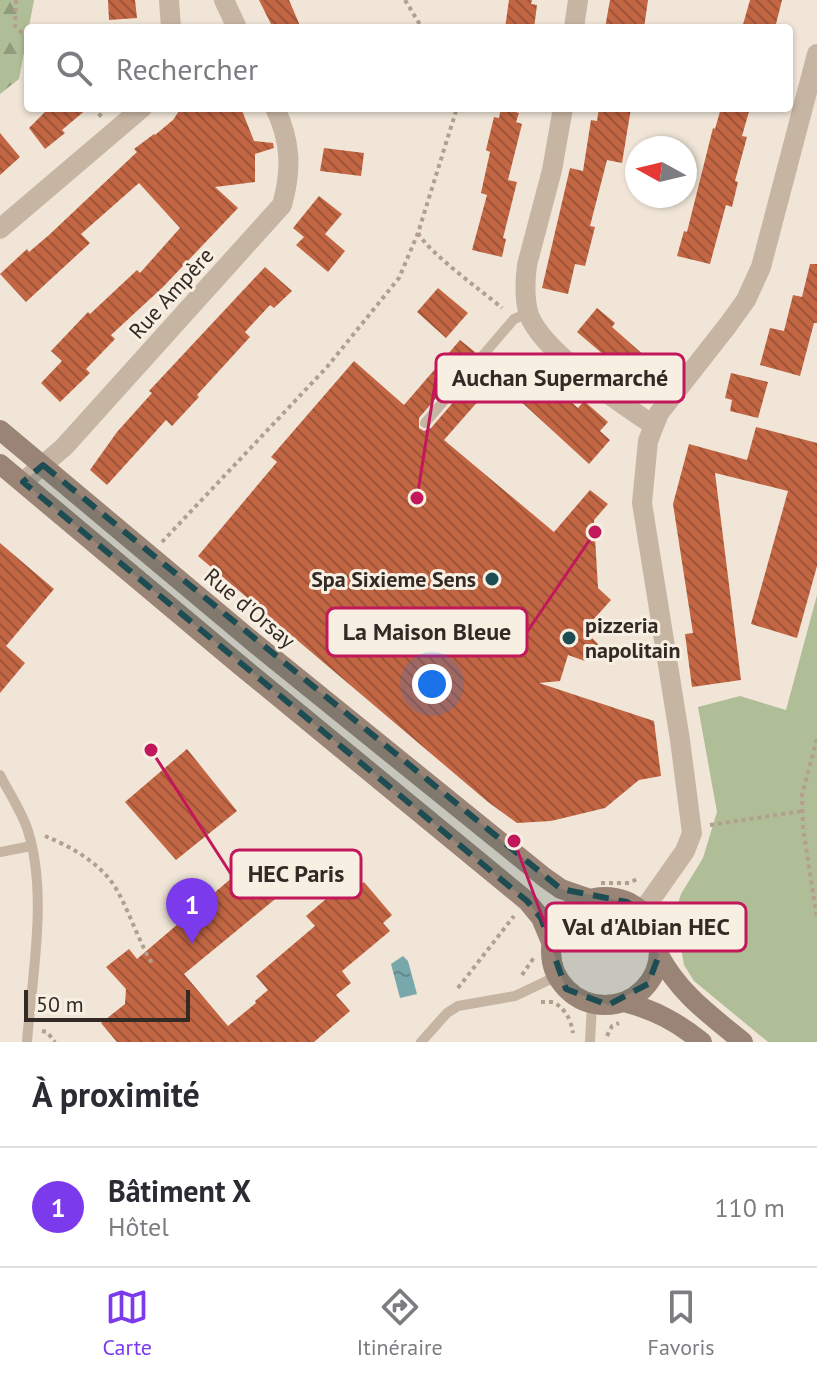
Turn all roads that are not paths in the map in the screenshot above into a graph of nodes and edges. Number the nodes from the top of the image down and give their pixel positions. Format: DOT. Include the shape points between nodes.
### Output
graph roads {
  1 [pos="169,0"];
  2 [pos="224,0"];
  3 [pos="578,0"];
  4 [pos="171,24"];
  5 [pos="235,24"];
  6 [pos="575,24"];
  7 [pos="817,54"];
  8 [pos="137,112"];
  9 [pos="277,112"];
  10 [pos="562,112"];
  11 [pos="0,229"];
  12 [pos="528,306"];
  13 [pos="425,423"];
  14 [pos="653,425"];
  15 [pos="0,430"];
  16 [pos="0,464"];
  17 [pos="43,465"];
  18 [pos="23,482"];
  19 [pos="0,775"];
  20 [pos="31,846"];
  21 [pos="0,852"];
  22 [pos="590,899"];
  23 [pos="642,912"];
  24 [pos="544,943"];
  25 [pos="659,955"];
  26 [pos="557,976"];
  27 [pos="592,1004"];
  28 [pos="624,1011"];
  29 [pos="590,1040"];
  30 [pos="27,1042"];
  31 [pos="421,1042"];
  32 [pos="702,1042"];
  33 [pos="743,1042"];
  1 -- 4 [label="street"];
  2 -- 5 [label="street"];
  3 -- 6 [label="street"];
  7 -- 14 [label="street" via="761,267 746,300"];
  8 -- 11 [label="street"];
  9 -- 17 [label="street, Rue Ampère" via="289,142 282,205"];
  10 -- 12 [label="street" via="527,265"];
  12 -- 13 [label="lane"];
  12 -- 14 [label="street" via="548,344"];
  14 -- 23 [label="street" via="642,503 691,841"];
  15 -- 17 [label="main road, Rue d'Orsay"];
  16 -- 18 [label="main road"];
  17 -- 18 [label="street, Rue Ampère"];
  17 -- 22 [label="main road, Rue d'Orsay" via="544,877"];
  18 -- 24 [label="main road" via="527,901 541,918"];
  19 -- 20 [label="lane"];
  20 -- 21 [label="lane"];
  20 -- 30 [label="lane" via="37,894"];
  22 -- 23 [label="main road" via="609,897"];
  22 -- 24 [label="main road" via="565,916"];
  23 -- 25 [label="main road" via="658,939"];
  24 -- 26 [label="main road"];
  25 -- 28 [label="main road" via="648,984"];
  25 -- 33 [label="main road" via="689,998"];
  26 -- 27 [label="main road" via="566,989"];
  26 -- 31 [label="lane" via="515,996 458,1006"];
  27 -- 28 [label="main road"];
  27 -- 29 [label="lane"];
  28 -- 32 [label="main road" via="653,1010"];
}
